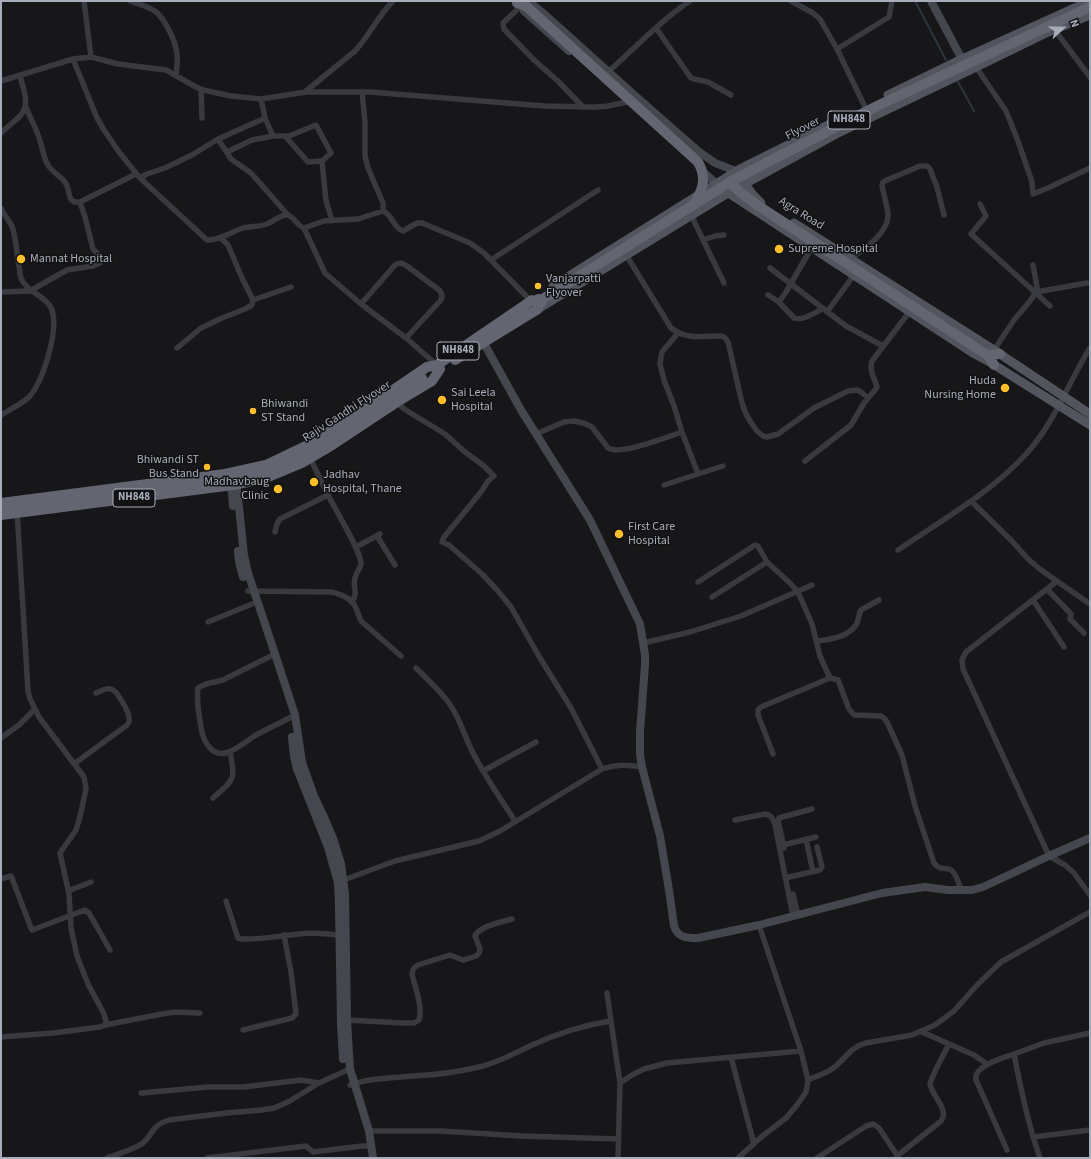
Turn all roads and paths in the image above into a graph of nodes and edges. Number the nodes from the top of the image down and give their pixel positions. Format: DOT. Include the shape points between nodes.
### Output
graph roads {
  1 [pos="84,1"];
  2 [pos="130,1"];
  3 [pos="393,1"];
  4 [pos="690,1"];
  5 [pos="791,1"];
  6 [pos="892,1"];
  7 [pos="931,1"];
  8 [pos="1090,1"];
  9 [pos="521,4"];
  10 [pos="1090,13"];
  11 [pos="656,28"];
  12 [pos="1054,29"];
  13 [pos="837,48"];
  14 [pos="91,57"];
  15 [pos="73,59"];
  16 [pos="962,59"];
  17 [pos="972,69"];
  18 [pos="608,72"];
  19 [pos="176,75"];
  20 [pos="20,76"];
  21 [pos="1090,77"];
  22 [pos="1,81"];
  23 [pos="201,89"];
  24 [pos="306,92"];
  25 [pos="362,92"];
  26 [pos="632,93"];
  27 [pos="731,95"];
  28 [pos="261,99"];
  29 [pos="626,102"];
  30 [pos="583,106"];
  31 [pos="26,107"];
  32 [pos="865,107"];
  33 [pos="202,118"];
  34 [pos="265,118"];
  35 [pos="1,133"];
  36 [pos="273,136"];
  37 [pos="285,136"];
  38 [pos="218,139"];
  39 [pos="227,152"];
  40 [pos="322,161"];
  41 [pos="1090,168"];
  42 [pos="736,171"];
  43 [pos="138,176"];
  44 [pos="730,182"];
  45 [pos="717,184"];
  46 [pos="744,184"];
  47 [pos="598,190"];
  48 [pos="728,193"];
  49 [pos="80,202"];
  50 [pos="980,204"];
  51 [pos="1,208"];
  52 [pos="692,210"];
  53 [pos="383,211"];
  54 [pos="288,215"];
  55 [pos="944,215"];
  56 [pos="332,220"];
  57 [pos="304,228"];
  58 [pos="724,235"];
  59 [pos="219,238"];
  60 [pos="703,240"];
  61 [pos="619,245"];
  62 [pos="812,248"];
  63 [pos="626,254"];
  64 [pos="850,259"];
  65 [pos="491,260"];
  66 [pos="1033,265"];
  67 [pos="770,268"];
  68 [pos="854,275"];
  69 [pos="724,283"];
  70 [pos="1087,283"];
  71 [pos="790,284"];
  72 [pos="291,287"];
  73 [pos="30,291"];
  74 [pos="1,292"];
  75 [pos="1036,292"];
  76 [pos="768,295"];
  77 [pos="253,300"];
  78 [pos="537,302"];
  79 [pos="779,302"];
  80 [pos="361,304"];
  81 [pos="1050,306"];
  82 [pos="825,311"];
  83 [pos="910,311"];
  84 [pos="678,333"];
  85 [pos="406,338"];
  86 [pos="481,340"];
  87 [pos="883,346"];
  88 [pos="177,348"];
  89 [pos="1090,348"];
  90 [pos="991,353"];
  91 [pos="994,365"];
  92 [pos="435,369"];
  93 [pos="1064,397"];
  94 [pos="868,398"];
  95 [pos="397,402"];
  96 [pos="1059,406"];
  97 [pos="1090,414"];
  98 [pos="1,415"];
  99 [pos="352,417"];
  100 [pos="1090,425"];
  101 [pos="359,428"];
  102 [pos="682,432"];
  103 [pos="536,434"];
  104 [pos="310,458"];
  105 [pos="805,461"];
  106 [pos="723,466"];
  107 [pos="230,473"];
  108 [pos="698,474"];
  109 [pos="232,485"];
  110 [pos="664,486"];
  111 [pos="328,496"];
  112 [pos="16,501"];
  113 [pos="971,501"];
  114 [pos="1,503"];
  115 [pos="1,510"];
  116 [pos="17,513"];
  117 [pos="1,515"];
  118 [pos="275,532"];
  119 [pos="356,547"];
  120 [pos="898,550"];
  121 [pos="767,562"];
  122 [pos="395,565"];
  123 [pos="1057,581"];
  124 [pos="698,582"];
  125 [pos="812,585"];
  126 [pos="1046,589"];
  127 [pos="250,591"];
  128 [pos="798,592"];
  129 [pos="712,597"];
  130 [pos="879,600"];
  131 [pos="1033,600"];
  132 [pos="352,602"];
  133 [pos="252,604"];
  134 [pos="1090,604"];
  135 [pos="208,622"];
  136 [pos="1084,633"];
  137 [pos="817,641"];
  138 [pos="643,643"];
  139 [pos="1064,647"];
  140 [pos="273,655"];
  141 [pos="401,656"];
  142 [pos="416,668"];
  143 [pos="830,678"];
  144 [pos="96,694"];
  145 [pos="35,709"];
  146 [pos="292,716"];
  147 [pos="1,738"];
  148 [pos="536,742"];
  149 [pos="230,752"];
  150 [pos="773,754"];
  151 [pos="74,764"];
  152 [pos="642,767"];
  153 [pos="602,769"];
  154 [pos="483,771"];
  155 [pos="213,798"];
  156 [pos="812,809"];
  157 [pos="736,820"];
  158 [pos="515,821"];
  159 [pos="816,837"];
  160 [pos="1090,838"];
  161 [pos="806,839"];
  162 [pos="783,845"];
  163 [pos="817,847"];
  164 [pos="1049,856"];
  165 [pos="813,872"];
  166 [pos="789,878"];
  167 [pos="1,879"];
  168 [pos="341,881"];
  169 [pos="91,882"];
  170 [pos="961,890"];
  171 [pos="68,891"];
  172 [pos="1090,895"];
  173 [pos="226,901"];
  174 [pos="1090,912"];
  175 [pos="70,916"];
  176 [pos="796,916"];
  177 [pos="512,919"];
  178 [pos="759,925"];
  179 [pos="284,935"];
  180 [pos="342,936"];
  181 [pos="110,950"];
  182 [pos="607,993"];
  183 [pos="200,1013"];
  184 [pos="347,1020"];
  185 [pos="611,1021"];
  186 [pos="105,1024"];
  187 [pos="243,1030"];
  188 [pos="922,1032"];
  189 [pos="1090,1033"];
  190 [pos="1,1037"];
  191 [pos="949,1044"];
  192 [pos="800,1051"];
  193 [pos="1014,1054"];
  194 [pos="731,1057"];
  195 [pos="987,1064"];
  196 [pos="347,1070"];
  197 [pos="808,1080"];
  198 [pos="319,1083"];
  199 [pos="620,1083"];
  200 [pos="352,1085"];
  201 [pos="141,1093"];
  202 [pos="1090,1130"];
  203 [pos="369,1131"];
  204 [pos="1032,1137"];
  205 [pos="619,1139"];
  206 [pos="754,1144"];
  207 [pos="369,1146"];
  208 [pos="1007,1150"];
  209 [pos="898,1157"];
  210 [pos="107,1158"];
  211 [pos="207,1158"];
  212 [pos="369,1158"];
  213 [pos="373,1158"];
  214 [pos="618,1158"];
  215 [pos="738,1158"];
  216 [pos="817,1158"];
  217 [pos="1040,1158"];
  1 -- 14 [label="street"];
  2 -- 19 [label="street" via="155,11 164,21 177,53"];
  3 -- 24 [label="street" via="355,51"];
  4 -- 11 [label="street"];
  5 -- 13 [label="street" via="820,19"];
  6 -- 13 [label="street" via="889,17"];
  7 -- 16 [label="street"];
  8 -- 16 [label="main road"];
  9 -- 18 [label="street" via="543,14"];
  9 -- 29 [label="street, Agra Road" via="542,28"];
  9 -- 30 [label="street" via="502,23 504,29"];
  9 -- 52 [label="highway, bridge" via="698,162 703,182"];
  10 -- 12 [label="main road"];
  10 -- 44 [label="highway, Flyover / NH848, bridge" via="879,105"];
  11 -- 18 [label="street"];
  11 -- 27 [label="street" via="691,78 708,82"];
  12 -- 17 [label="main road"];
  12 -- 21 [label="street"];
  13 -- 32 [label="street"];
  14 -- 15 [label="street"];
  14 -- 19 [label="street" via="118,64 166,70"];
  15 -- 20 [label="street"];
  15 -- 43 [label="street" via="97,118"];
  16 -- 17 [label="street"];
  16 -- 32 [label="main road"];
  17 -- 41 [label="street" via="1006,112 1032,182 1033,194"];
  17 -- 46 [label="main road" via="836,134"];
  18 -- 26 [label="street"];
  19 -- 23 [label="street"];
  20 -- 22 [label="street"];
  20 -- 31 [label="street"];
  23 -- 28 [label="street"];
  23 -- 33 [label="street"];
  24 -- 25 [label="street"];
  24 -- 28 [label="street"];
  25 -- 30 [label="street" via="528,106"];
  25 -- 53 [label="street" via="365,156 383,203"];
  26 -- 29 [label="street"];
  26 -- 42 [label="street" via="698,151 715,163"];
  28 -- 34 [label="street"];
  29 -- 30 [label="street" via="608,106"];
  29 -- 45 [label="street, Agra Road"];
  31 -- 35 [label="street" via="21,116"];
  31 -- 49 [label="street" via="48,165 65,182 71,200 75,203"];
  32 -- 42 [label="main road"];
  34 -- 36 [label="street"];
  34 -- 38 [label="street"];
  36 -- 37 [label="street"];
  36 -- 39 [label="street" via="252,140"];
  37 -- 40 [label="street" via="308,162"];
  37 -- 40 [label="street" via="316,126 331,153"];
  38 -- 39 [label="street"];
  38 -- 43 [label="street" via="165,168"];
  39 -- 54 [label="street" via="230,159 251,173"];
  40 -- 56 [label="street" via="326,201"];
  42 -- 45 [label="main road"];
  42 -- 46 [label="main road, Agra Road"];
  43 -- 49 [label="street"];
  43 -- 59 [label="street" via="207,240"];
  44 -- 52 [label="highway, Flyover / NH848, bridge"];
  44 -- 90 [label="highway, bridge" via="757,205"];
  45 -- 48 [label="main road, Agra Road"];
  45 -- 61 [label="main road"];
  46 -- 48 [label="main road"];
  46 -- 64 [label="main road, Agra Road" via="758,201"];
  47 -- 65 [label="street"];
  48 -- 52 [label="main road"];
  48 -- 62 [label="main road, Agra Road"];
  49 -- 73 [label="street" via="93,249 100,256 100,264 67,270"];
  50 -- 75 [label="street" via="986,216 971,234"];
  51 -- 73 [label="street" via="13,230 21,278"];
  52 -- 60 [label="street"];
  52 -- 63 [label="main road"];
  52 -- 78 [label="highway, Flyover / NH848, bridge"];
  53 -- 56 [label="street" via="358,219"];
  53 -- 65 [label="street" via="400,230 404,231 417,223 422,223 470,243"];
  54 -- 57 [label="street"];
  54 -- 59 [label="street" via="268,224 242,228"];
  55 -- 64 [label="street" via="937,187 927,166 920,166 887,180 882,186 888,215 887,223 875,240"];
  56 -- 57 [label="street"];
  57 -- 80 [label="street" via="325,273"];
  58 -- 60 [label="street"];
  59 -- 77 [label="street" via="228,245"];
  60 -- 69 [label="street"];
  61 -- 63 [label="street"];
  61 -- 78 [label="main road"];
  62 -- 68 [label="main road, Agra Road"];
  62 -- 71 [label="street"];
  63 -- 78 [label="main road"];
  63 -- 84 [label="street" via="667,322"];
  64 -- 90 [label="main road, Agra Road"];
  65 -- 78 [label="street"];
  66 -- 75 [label="street"];
  67 -- 71 [label="street"];
  68 -- 82 [label="street"];
  68 -- 83 [label="main road, Agra Road"];
  70 -- 75 [label="street"];
  71 -- 79 [label="street"];
  71 -- 82 [label="street"];
  72 -- 77 [label="street"];
  73 -- 74 [label="street"];
  73 -- 98 [label="street" via="46,301 52,310 53,335 48,358 39,382 29,397"];
  75 -- 81 [label="street"];
  75 -- 90 [label="street"];
  76 -- 79 [label="street"];
  77 -- 88 [label="street" via="249,307 202,328"];
  78 -- 86 [label="highway, NH848"];
  79 -- 82 [label="street" via="797,319"];
  80 -- 85 [label="street"];
  80 -- 85 [label="street" via="394,264 398,263 407,266 439,290 442,300"];
  82 -- 87 [label="street" via="854,332"];
  83 -- 87 [label="street"];
  83 -- 91 [label="main road, Agra Road"];
  84 -- 94 [label="street" via="726,338 746,414 757,432 763,436 778,434 814,408 848,391 857,390"];
  84 -- 102 [label="street" via="662,352 660,364"];
  85 -- 92 [label="street"];
  86 -- 92 [label="highway, NH848"];
  86 -- 103 [label="street"];
  87 -- 94 [label="street" via="872,361 871,372 876,387"];
  89 -- 93 [label="street" via="1078,366"];
  90 -- 91 [label="highway"];
  90 -- 93 [label="main road, Agra Road"];
  91 -- 96 [label="main road, Agra Road"];
  92 -- 95 [label="highway, NH848" via="432,381"];
  92 -- 99 [label="highway, NH848" via="427,367"];
  92 -- 115 [label="highway, Rajiv Gandhi Flyover, bridge" via="429,376 422,378 324,444 265,472 213,482"];
  93 -- 96 [label="street"];
  93 -- 97 [label="main road, Agra Road"];
  94 -- 105 [label="street" via="851,425"];
  95 -- 101 [label="highway, NH848"];
  95 -- 153 [label="street" via="445,434 494,476 488,480 482,492 442,542 449,545 482,574 511,607 571,708"];
  96 -- 100 [label="main road, Agra Road"];
  96 -- 113 [label="street" via="1028,452 1001,479"];
  99 -- 101 [label="street"];
  99 -- 107 [label="highway, NH848" via="312,443 266,464"];
  101 -- 104 [label="highway, NH848"];
  102 -- 103 [label="street" via="642,445 616,450 608,448 592,428 575,421 564,422"];
  102 -- 108 [label="street"];
  103 -- 138 [label="street" via="590,520 633,607 640,624"];
  104 -- 109 [label="highway, NH848" via="266,478"];
  104 -- 111 [label="street"];
  106 -- 108 [label="street"];
  107 -- 109 [label="street"];
  107 -- 112 [label="highway, NH848"];
  108 -- 110 [label="street"];
  109 -- 116 [label="highway, NH848"];
  109 -- 127 [label="street"];
  111 -- 118 [label="street" via="280,519"];
  111 -- 119 [label="street"];
  112 -- 114 [label="highway, NH848"];
  112 -- 116 [label="street"];
  113 -- 120 [label="street"];
  113 -- 123 [label="street" via="1028,559"];
  116 -- 117 [label="highway, NH848"];
  116 -- 145 [label="street" via="28,690"];
  119 -- 122 [label="street" via="378,535"];
  119 -- 132 [label="street" via="361,564 355,576 356,594"];
  121 -- 124 [label="street" via="755,545"];
  121 -- 128 [label="street"];
  121 -- 129 [label="street"];
  123 -- 126 [label="street"];
  123 -- 134 [label="street"];
  125 -- 128 [label="street"];
  126 -- 131 [label="street"];
  126 -- 136 [label="street" via="1071,614 1070,619"];
  127 -- 132 [label="street" via="331,592 338,593"];
  127 -- 133 [label="street"];
  127 -- 140 [label="street"];
  128 -- 137 [label="street"];
  128 -- 138 [label="street" via="729,620"];
  130 -- 137 [label="street" via="861,610 856,623 843,636"];
  131 -- 139 [label="street"];
  131 -- 164 [label="street" via="966,652 962,660 966,678"];
  132 -- 141 [label="street" via="361,621"];
  133 -- 135 [label="street"];
  133 -- 140 [label="street"];
  137 -- 143 [label="street" via="820,656"];
  138 -- 152 [label="street" via="645,665 640,732"];
  140 -- 146 [label="street"];
  140 -- 149 [label="street" via="222,680 198,688 199,715 204,741 213,751 220,754"];
  142 -- 154 [label="street" via="452,707 470,749"];
  143 -- 150 [label="street" via="758,710"];
  143 -- 170 [label="street" via="838,680 854,715 880,716 887,722 902,755 915,806 934,863 940,868 952,870"];
  144 -- 151 [label="street" via="110,688 114,690 128,714 129,721 124,728"];
  145 -- 147 [label="street"];
  145 -- 151 [label="street"];
  146 -- 149 [label="street"];
  146 -- 168 [label="street" via="302,762"];
  148 -- 154 [label="street"];
  149 -- 155 [label="street" via="233,776"];
  151 -- 171 [label="street" via="84,777 86,789 76,830 60,854"];
  152 -- 153 [label="street" via="627,764"];
  152 -- 178 [label="street" via="660,836 675,932 680,936 698,938"];
  153 -- 158 [label="street"];
  154 -- 158 [label="street"];
  156 -- 162 [label="street" via="779,818"];
  157 -- 176 [label="street" via="764,814 773,818"];
  158 -- 168 [label="street" via="478,841 395,861"];
  159 -- 161 [label="street"];
  160 -- 164 [label="street"];
  161 -- 162 [label="street"];
  161 -- 165 [label="street"];
  162 -- 166 [label="street"];
  163 -- 165 [label="street" via="821,868"];
  164 -- 170 [label="street" via="983,887"];
  164 -- 172 [label="street" via="1074,873"];
  165 -- 166 [label="street"];
  166 -- 176 [label="street"];
  167 -- 175 [label="street" via="11,876 32,930"];
  168 -- 180 [label="street"];
  169 -- 171 [label="street"];
  170 -- 176 [label="street" via="925,887 896,891"];
  171 -- 175 [label="street"];
  173 -- 179 [label="street" via="238,938"];
  174 -- 188 [label="street" via="1001,962 954,1011 935,1026"];
  175 -- 181 [label="street" via="87,911"];
  175 -- 186 [label="street" via="77,956 104,1014"];
  176 -- 178 [label="street"];
  177 -- 184 [label="street" via="476,933 480,949 473,958 462,960 445,956 414,967 412,974 420,1008 419,1020 408,1023"];
  178 -- 192 [label="street"];
  179 -- 180 [label="street" via="317,932"];
  179 -- 187 [label="street" via="296,1014 292,1018"];
  180 -- 184 [label="street"];
  180 -- 196 [label="street" via="340,1023"];
  182 -- 185 [label="street"];
  183 -- 186 [label="street" via="175,1012"];
  184 -- 196 [label="street"];
  185 -- 199 [label="street"];
  185 -- 200 [label="street" via="581,1027 484,1066 432,1075 376,1079"];
  186 -- 190 [label="street" via="100,1027 53,1033"];
  188 -- 191 [label="street"];
  188 -- 197 [label="street" via="858,1046 829,1071"];
  189 -- 193 [label="street" via="1044,1043"];
  191 -- 195 [label="street" via="980,1058"];
  191 -- 209 [label="street" via="930,1083 944,1117"];
  192 -- 194 [label="street"];
  192 -- 197 [label="street"];
  193 -- 195 [label="street"];
  193 -- 204 [label="street"];
  194 -- 199 [label="street" via="667,1063 644,1069"];
  194 -- 206 [label="street"];
  195 -- 208 [label="street" via="977,1072 975,1078"];
  196 -- 198 [label="street"];
  196 -- 200 [label="street"];
  197 -- 206 [label="street" via="806,1092 797,1105 786,1118"];
  198 -- 201 [label="street" via="301,1080 244,1087 208,1087"];
  198 -- 210 [label="street" via="274,1108 169,1120 155,1127 142,1143"];
  199 -- 205 [label="street"];
  200 -- 203 [label="street"];
  200 -- 207 [label="street"];
  202 -- 204 [label="street"];
  203 -- 205 [label="street" via="441,1131"];
  203 -- 207 [label="street"];
  204 -- 217 [label="street"];
  205 -- 214 [label="street"];
  206 -- 215 [label="street"];
  207 -- 211 [label="street" via="313,1152 306,1146"];
  207 -- 212 [label="street"];
  207 -- 213 [label="street"];
  209 -- 216 [label="street" via="879,1128 873,1124"];
}
